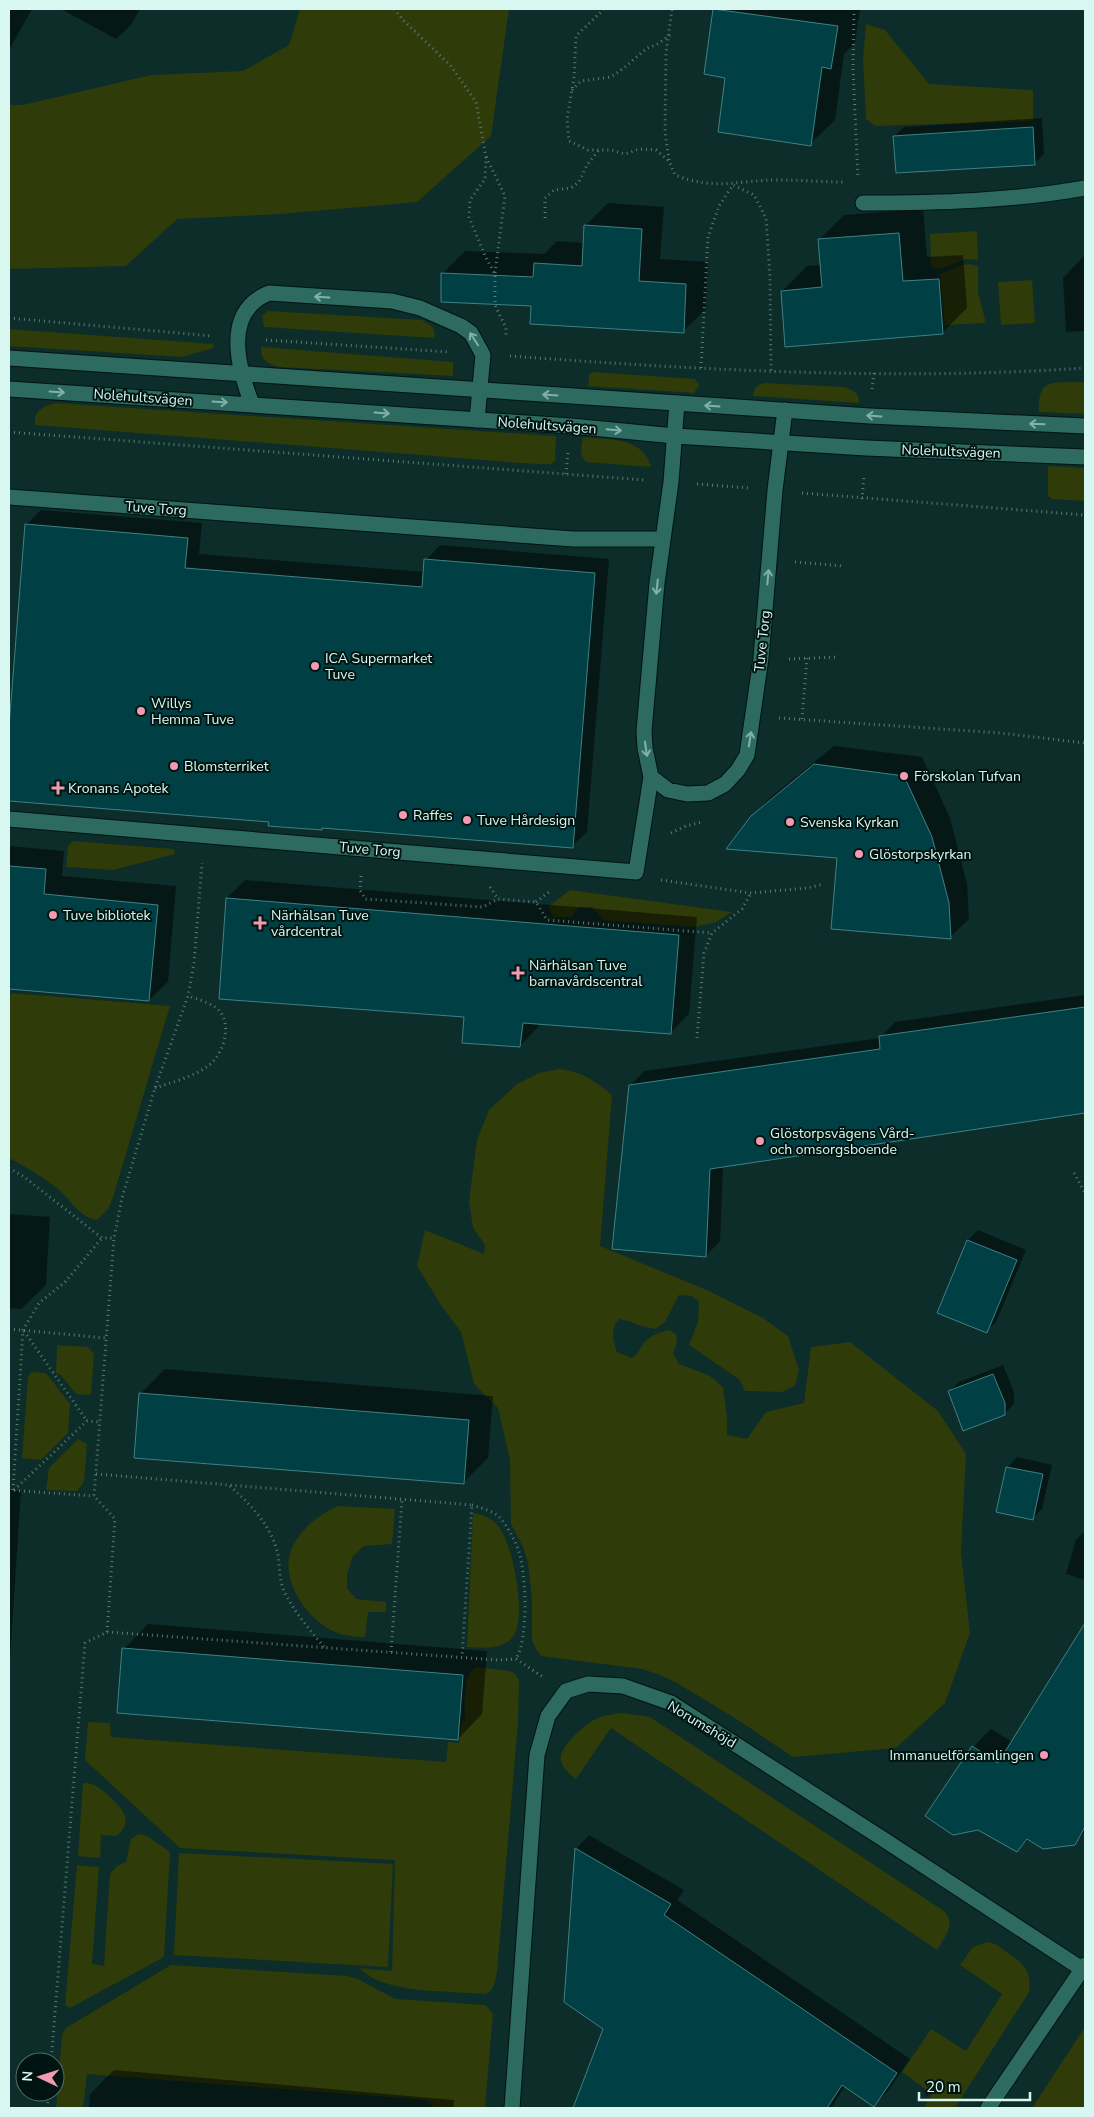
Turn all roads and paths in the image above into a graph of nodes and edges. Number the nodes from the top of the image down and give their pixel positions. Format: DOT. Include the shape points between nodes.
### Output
graph roads {
  1 [pos="394,9"];
  2 [pos="604,9"];
  3 [pos="672,9"];
  4 [pos="854,9"];
  5 [pos="670,35"];
  6 [pos="572,91"];
  7 [pos="599,150"];
  8 [pos="486,157"];
  9 [pos="669,161"];
  10 [pos="858,182"];
  11 [pos="733,185"];
  12 [pos="1085,188"];
  13 [pos="863,203"];
  14 [pos="545,218"];
  15 [pos="495,274"];
  16 [pos="9,318"];
  17 [pos="237,338"];
  18 [pos="483,354"];
  19 [pos="506,356"];
  20 [pos="9,358"];
  21 [pos="701,368"];
  22 [pos="1085,368"];
  23 [pos="771,371"];
  24 [pos="240,374"];
  25 [pos="9,388"];
  26 [pos="480,390"];
  27 [pos="678,403"];
  28 [pos="252,404"];
  29 [pos="785,410"];
  30 [pos="477,420"];
  31 [pos="1085,426"];
  32 [pos="9,432"];
  33 [pos="675,436"];
  34 [pos="782,442"];
  35 [pos="1085,457"];
  36 [pos="671,482"];
  37 [pos="775,490"];
  38 [pos="9,497"];
  39 [pos="1085,516"];
  40 [pos="662,539"];
  41 [pos="769,560"];
  42 [pos="843,566"];
  43 [pos="836,657"];
  44 [pos="760,658"];
  45 [pos="806,658"];
  46 [pos="773,717"];
  47 [pos="802,719"];
  48 [pos="1085,742"];
  49 [pos="651,777"];
  50 [pos="9,819"];
  51 [pos="204,835"];
  52 [pos="363,849"];
  53 [pos="636,872"];
  54 [pos="824,884"];
  55 [pos="751,893"];
  56 [pos="712,933"];
  57 [pos="188,996"];
  58 [pos="696,1038"];
  59 [pos="155,1088"];
  60 [pos="9,1168"];
  61 [pos="1074,1173"];
  62 [pos="1085,1193"];
  63 [pos="102,1238"];
  64 [pos="114,1238"];
  65 [pos="9,1329"];
  66 [pos="23,1330"];
  67 [pos="106,1338"];
  68 [pos="87,1421"];
  69 [pos="100,1422"];
  70 [pos="96,1474"];
  71 [pos="230,1486"];
  72 [pos="11,1490"];
  73 [pos="94,1496"];
  74 [pos="402,1500"];
  75 [pos="472,1505"];
  76 [pos="107,1632"];
  77 [pos="324,1648"];
  78 [pos="391,1652"];
  79 [pos="462,1658"];
  80 [pos="516,1659"];
  81 [pos="547,1679"];
  82 [pos="1084,1967"];
  83 [pos="52,2052"];
  84 [pos="512,2108"];
  85 [pos="988,2108"];
  1 -- 8 [label="path" via="451,66 476,102"];
  2 -- 6 [label="path" via="576,36"];
  3 -- 5 [label="path"];
  4 -- 10 [label="path"];
  5 -- 6 [label="path" via="647,48 611,77 581,81"];
  5 -- 9 [label="path" via="666,53 665,132"];
  6 -- 7 [label="path" via="567,120 570,141 588,150"];
  7 -- 9 [label="path" via="625,154 639,149 656,150"];
  7 -- 14 [label="path" via="579,182 571,188 554,190 545,198"];
  8 -- 15 [label="path" via="505,196"];
  8 -- 15 [label="path" via="485,179 470,200 469,217"];
  9 -- 11 [label="path" via="675,175 692,182"];
  10 -- 11 [label="path" via="778,180"];
  10 -- 13 [label="path"];
  11 -- 21 [label="path" via="719,206 708,236"];
  11 -- 23 [label="path" via="754,195 766,218"];
  12 -- 13 [label="street" via="1053,194 938,203"];
  15 -- 19 [label="path" via="495,305 506,328"];
  16 -- 17 [label="path"];
  17 -- 18 [label="path"];
  18 -- 17 [label="street, one-way" via="471,334 461,326 420,308 392,301 269,293 244,311"];
  17 -- 24 [label="street"];
  18 -- 19 [label="path"];
  18 -- 26 [label="street"];
  19 -- 21 [label="path"];
  20 -- 24 [label="street"];
  21 -- 23 [label="path"];
  22 -- 23 [label="path" via="993,374"];
  24 -- 26 [label="street"];
  24 -- 28 [label="street"];
  25 -- 28 [label="street, Nolehultsvägen, one-way"];
  27 -- 26 [label="street, one-way"];
  26 -- 30 [label="street"];
  29 -- 27 [label="street, one-way"];
  27 -- 33 [label="street"];
  28 -- 30 [label="street, Nolehultsvägen, one-way"];
  31 -- 29 [label="street, one-way"];
  29 -- 34 [label="street, Tuve Torg"];
  30 -- 33 [label="street, Nolehultsvägen, one-way"];
  32 -- 36 [label="path"];
  33 -- 34 [label="street, Nolehultsvägen"];
  33 -- 36 [label="street"];
  34 -- 35 [label="street, Nolehultsvägen"];
  34 -- 37 [label="street, Tuve Torg"];
  36 -- 37 [label="path"];
  36 -- 40 [label="street"];
  37 -- 39 [label="path"];
  37 -- 41 [label="street, Tuve Torg"];
  38 -- 40 [label="street, Tuve Torg" via="573,539"];
  40 -- 49 [label="street, one-way" via="644,731"];
  41 -- 42 [label="path"];
  44 -- 41 [label="street, Tuve Torg, one-way"];
  43 -- 45 [label="path"];
  44 -- 45 [label="path"];
  49 -- 44 [label="street, Tuve Torg, one-way" via="668,790 708,793 725,784 738,770 747,755"];
  45 -- 47 [label="path"];
  46 -- 47 [label="path"];
  47 -- 48 [label="path"];
  49 -- 53 [label="street"];
  50 -- 51 [label="street, Tuve Torg"];
  51 -- 52 [label="street, Tuve Torg"];
  51 -- 57 [label="path" via="194,963"];
  52 -- 53 [label="street, Tuve Torg"];
  52 -- 56 [label="path" via="360,890 365,899 483,907 498,899 536,902 547,920"];
  53 -- 55 [label="path" via="658,879"];
  54 -- 55 [label="path"];
  55 -- 56 [label="path" via="742,909"];
  56 -- 58 [label="path" via="704,953"];
  57 -- 59 [label="path"];
  57 -- 59 [label="path" via="216,1008 223,1016 226,1027 220,1052 210,1065"];
  59 -- 64 [label="path" via="122,1198"];
  60 -- 63 [label="path"];
  61 -- 62 [label="path"];
  63 -- 64 [label="path"];
  63 -- 66 [label="path" via="65,1282 39,1303"];
  64 -- 67 [label="path"];
  65 -- 66 [label="path"];
  66 -- 67 [label="path"];
  66 -- 68 [label="path"];
  66 -- 72 [label="path"];
  67 -- 69 [label="path"];
  68 -- 69 [label="path"];
  68 -- 72 [label="path"];
  69 -- 70 [label="path"];
  70 -- 71 [label="path"];
  70 -- 73 [label="path"];
  71 -- 74 [label="path"];
  71 -- 77 [label="path" via="251,1505 268,1528 278,1554 284,1592"];
  72 -- 73 [label="path"];
  73 -- 76 [label="path" via="115,1519"];
  74 -- 75 [label="path"];
  74 -- 78 [label="path"];
  75 -- 79 [label="path"];
  75 -- 80 [label="path" via="499,1516 519,1553 523,1575 524,1640"];
  76 -- 77 [label="path"];
  76 -- 83 [label="path" via="85,1643"];
  77 -- 78 [label="path"];
  78 -- 79 [label="path"];
  79 -- 80 [label="path"];
  80 -- 81 [label="path"];
  82 -- 84 [label="street, Norumshöjd" via="671,1703 623,1686 588,1684 566,1691 548,1716 537,1755"];
  82 -- 85 [label="street"];
}
